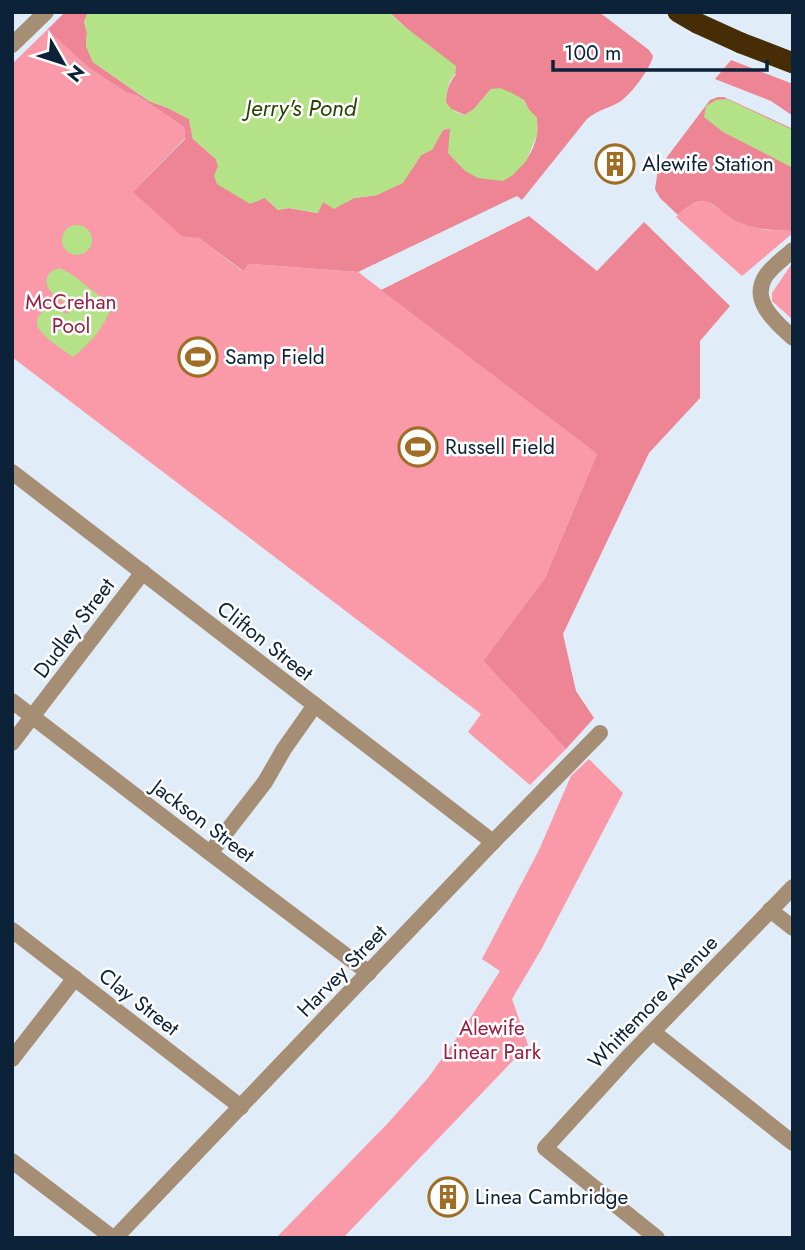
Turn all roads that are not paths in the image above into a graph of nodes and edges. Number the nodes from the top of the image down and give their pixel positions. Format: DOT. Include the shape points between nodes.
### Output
graph roads {
  1 [pos="46,12"];
  2 [pos="687,17"];
  3 [pos="12,45"];
  4 [pos="793,63"];
  5 [pos="793,250"];
  6 [pos="793,338"];
  7 [pos="12,472"];
  8 [pos="143,572"];
  9 [pos="12,701"];
  10 [pos="315,705"];
  11 [pos="32,717"];
  12 [pos="600,733"];
  13 [pos="12,743"];
  14 [pos="493,842"];
  15 [pos="210,853"];
  16 [pos="793,887"];
  17 [pos="771,910"];
  18 [pos="793,928"];
  19 [pos="12,930"];
  20 [pos="369,973"];
  21 [pos="75,978"];
  22 [pos="653,1032"];
  23 [pos="12,1059"];
  24 [pos="241,1107"];
  25 [pos="793,1143"];
  26 [pos="12,1161"];
  27 [pos="114,1238"];
  28 [pos="657,1238"];
  1 -- 3 [label="street"];
  2 -- 4 [label="highway, bridge"];
  5 -- 6 [label="street" via="765,276 761,288 762,304"];
  7 -- 8 [label="street, Clifton Street"];
  8 -- 10 [label="street, Clifton Street"];
  8 -- 11 [label="street, Dudley Street"];
  9 -- 11 [label="street, Jackson Street"];
  10 -- 14 [label="street, Clifton Street"];
  10 -- 15 [label="street" via="265,782"];
  11 -- 13 [label="street, Dudley Street"];
  11 -- 15 [label="street, Jackson Street"];
  12 -- 14 [label="street, Harvey Street"];
  14 -- 20 [label="street, Harvey Street"];
  15 -- 20 [label="street, Jackson Street"];
  16 -- 17 [label="street, Whittemore Avenue"];
  17 -- 18 [label="street"];
  17 -- 22 [label="street, Whittemore Avenue"];
  19 -- 21 [label="street, Clay Street"];
  20 -- 24 [label="street, Harvey Street"];
  21 -- 23 [label="street"];
  21 -- 24 [label="street, Clay Street"];
  22 -- 25 [label="street"];
  22 -- 28 [label="street, Whittemore Avenue" via="545,1148"];
  24 -- 27 [label="street, Harvey Street"];
  26 -- 27 [label="street"];
}
